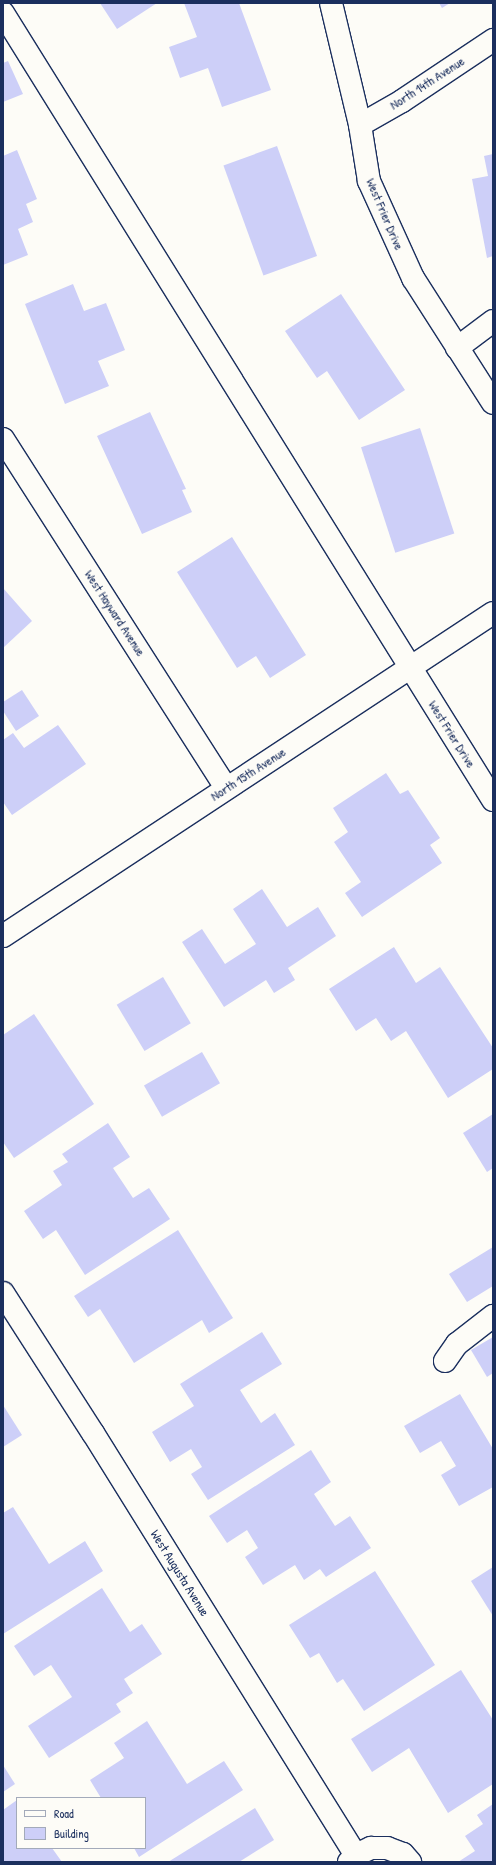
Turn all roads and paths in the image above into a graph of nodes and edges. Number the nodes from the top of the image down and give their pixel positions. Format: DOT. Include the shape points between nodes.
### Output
graph roads {
  1 [pos="331,3"];
  2 [pos="3,13"];
  3 [pos="493,40"];
  4 [pos="360,125"];
  5 [pos="493,321"];
  6 [pos="457,348"];
  7 [pos="493,402"];
  8 [pos="3,439"];
  9 [pos="493,613"];
  10 [pos="411,668"];
  11 [pos="226,788"];
  12 [pos="493,800"];
  13 [pos="3,936"];
  14 [pos="3,1293"];
  15 [pos="493,1316"];
  16 [pos="445,1360"];
  17 [pos="352,1858"];
  18 [pos="410,1862"];
  1 -- 4 [label="street, West Frier Drive"];
  2 -- 10 [label="street, West Frier Drive"];
  3 -- 4 [label="street, North 14th Avenue" via="402,101"];
  4 -- 6 [label="street, West Frier Drive" via="369,181 389,227 413,278"];
  5 -- 6 [label="street"];
  6 -- 7 [label="street, West Frier Drive"];
  8 -- 11 [label="street, West Hayward Avenue"];
  9 -- 10 [label="street, North 15th Avenue"];
  10 -- 11 [label="street, North 15th Avenue"];
  10 -- 12 [label="street, West Frier Drive"];
  11 -- 13 [label="street, North 15th Avenue"];
  14 -- 17 [label="street, West Augusta Avenue" via="93,1433"];
  15 -- 16 [label="street" via="457,1344"];
  17 -- 18 [label="street, West Augusta Avenue" via="371,1848 387,1848 403,1854"];
}
